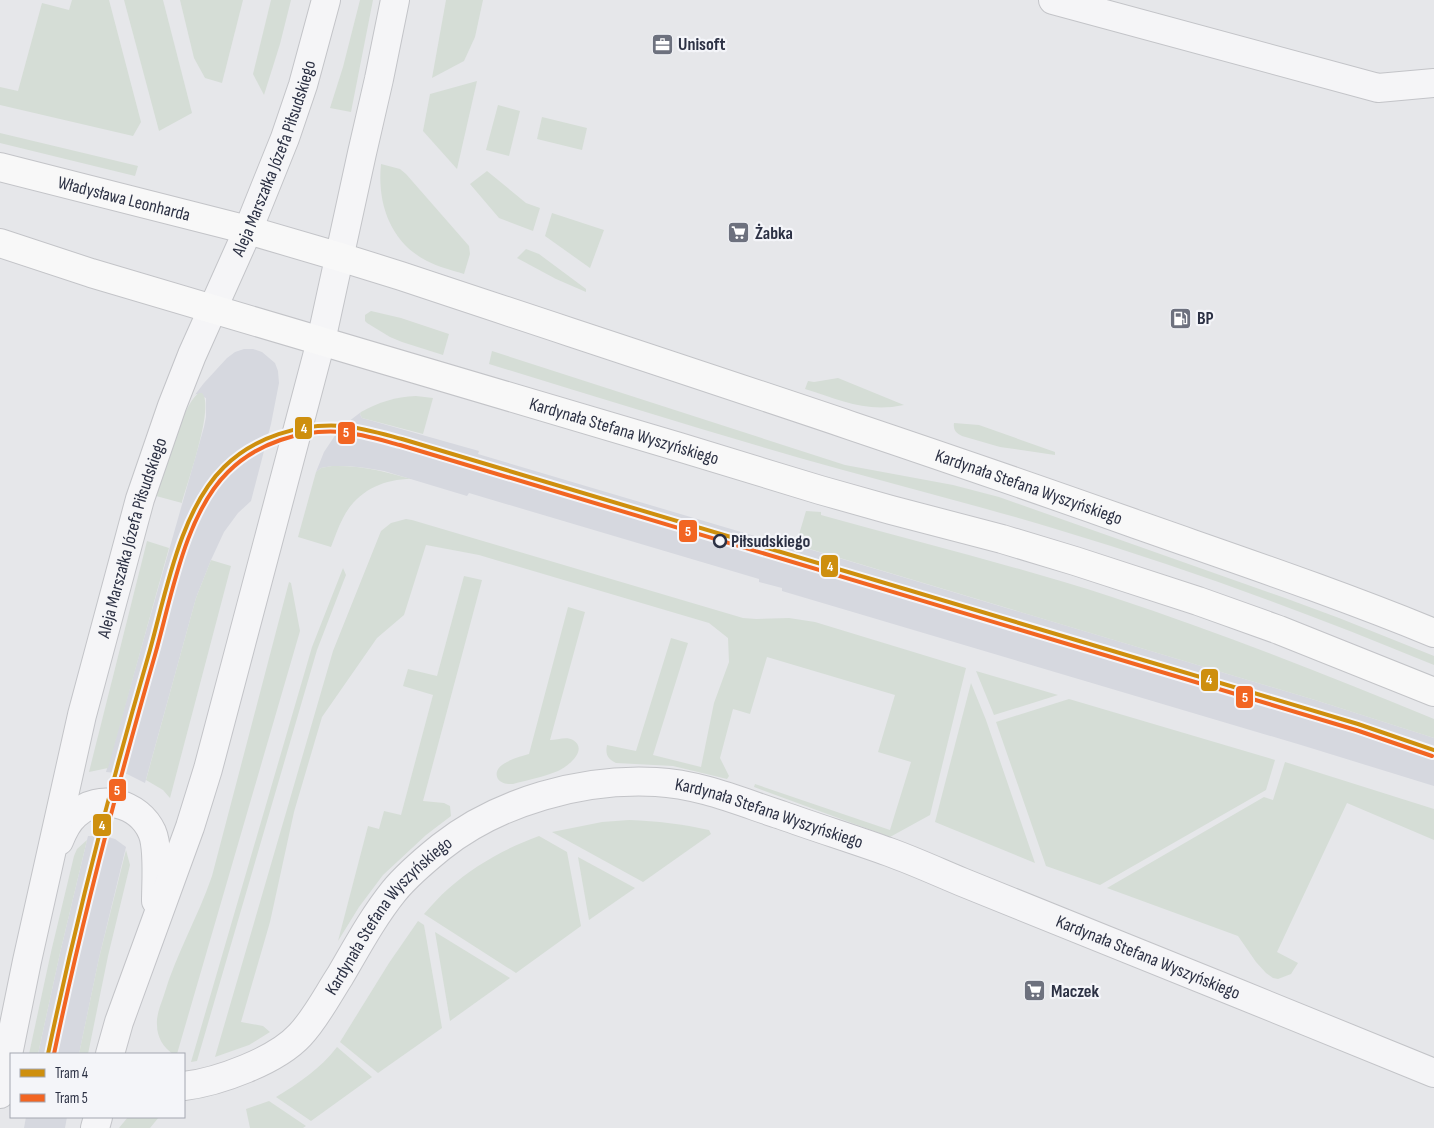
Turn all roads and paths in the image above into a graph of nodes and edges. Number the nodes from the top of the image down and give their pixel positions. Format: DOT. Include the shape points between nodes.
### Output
graph roads {
  1 [pos="326,0"];
  2 [pos="395,0"];
  3 [pos="1054,0"];
  4 [pos="1434,83"];
  5 [pos="0,168"];
  6 [pos="248,230"];
  7 [pos="0,243"];
  8 [pos="340,257"];
  9 [pos="212,308"];
  10 [pos="321,342"];
  11 [pos="1434,633"];
  12 [pos="1434,692"];
  13 [pos="49,867"];
  14 [pos="156,920"];
  15 [pos="110,1053"];
  16 [pos="1434,1072"];
  17 [pos="185,1086"];
  18 [pos="0,1094"];
  1 -- 6 [label="street, Aleja Marszałka Józefa Piłsudskiego" via="294,114"];
  2 -- 8 [label="street"];
  3 -- 4 [label="street" via="1378,88"];
  5 -- 6 [label="main road, Władysława Leonharda"];
  6 -- 8 [label="main road, Kardynała Stefana Wyszyńskiego"];
  6 -- 9 [label="street, Aleja Marszałka Józefa Piłsudskiego"];
  7 -- 9 [label="main road"];
  8 -- 10 [label="street"];
  8 -- 11 [label="main road, Kardynała Stefana Wyszyńskiego" via="977,467 1296,579"];
  9 -- 10 [label="main road, Kardynała Stefana Wyszyńskiego"];
  9 -- 13 [label="street, Aleja Marszałka Józefa Piłsudskiego" via="172,406 140,499 82,715"];
  10 -- 12 [label="main road, Kardynała Stefana Wyszyńskiego" via="828,493 1075,561 1198,600"];
  10 -- 14 [label="street" via="208,769"];
  13 -- 14 [label="street" via="64,828 75,815 102,803 128,808 142,817 152,833"];
  13 -- 18 [label="street, Aleja Marszałka Józefa Piłsudskiego"];
  14 -- 15 [label="street"];
  16 -- 17 [label="street, Kardynała Stefana Wyszyńskiego" via="891,853 700,789 658,782 632,782 561,791 525,801 468,828 419,866 396,889 298,1038 253,1066"];
}
